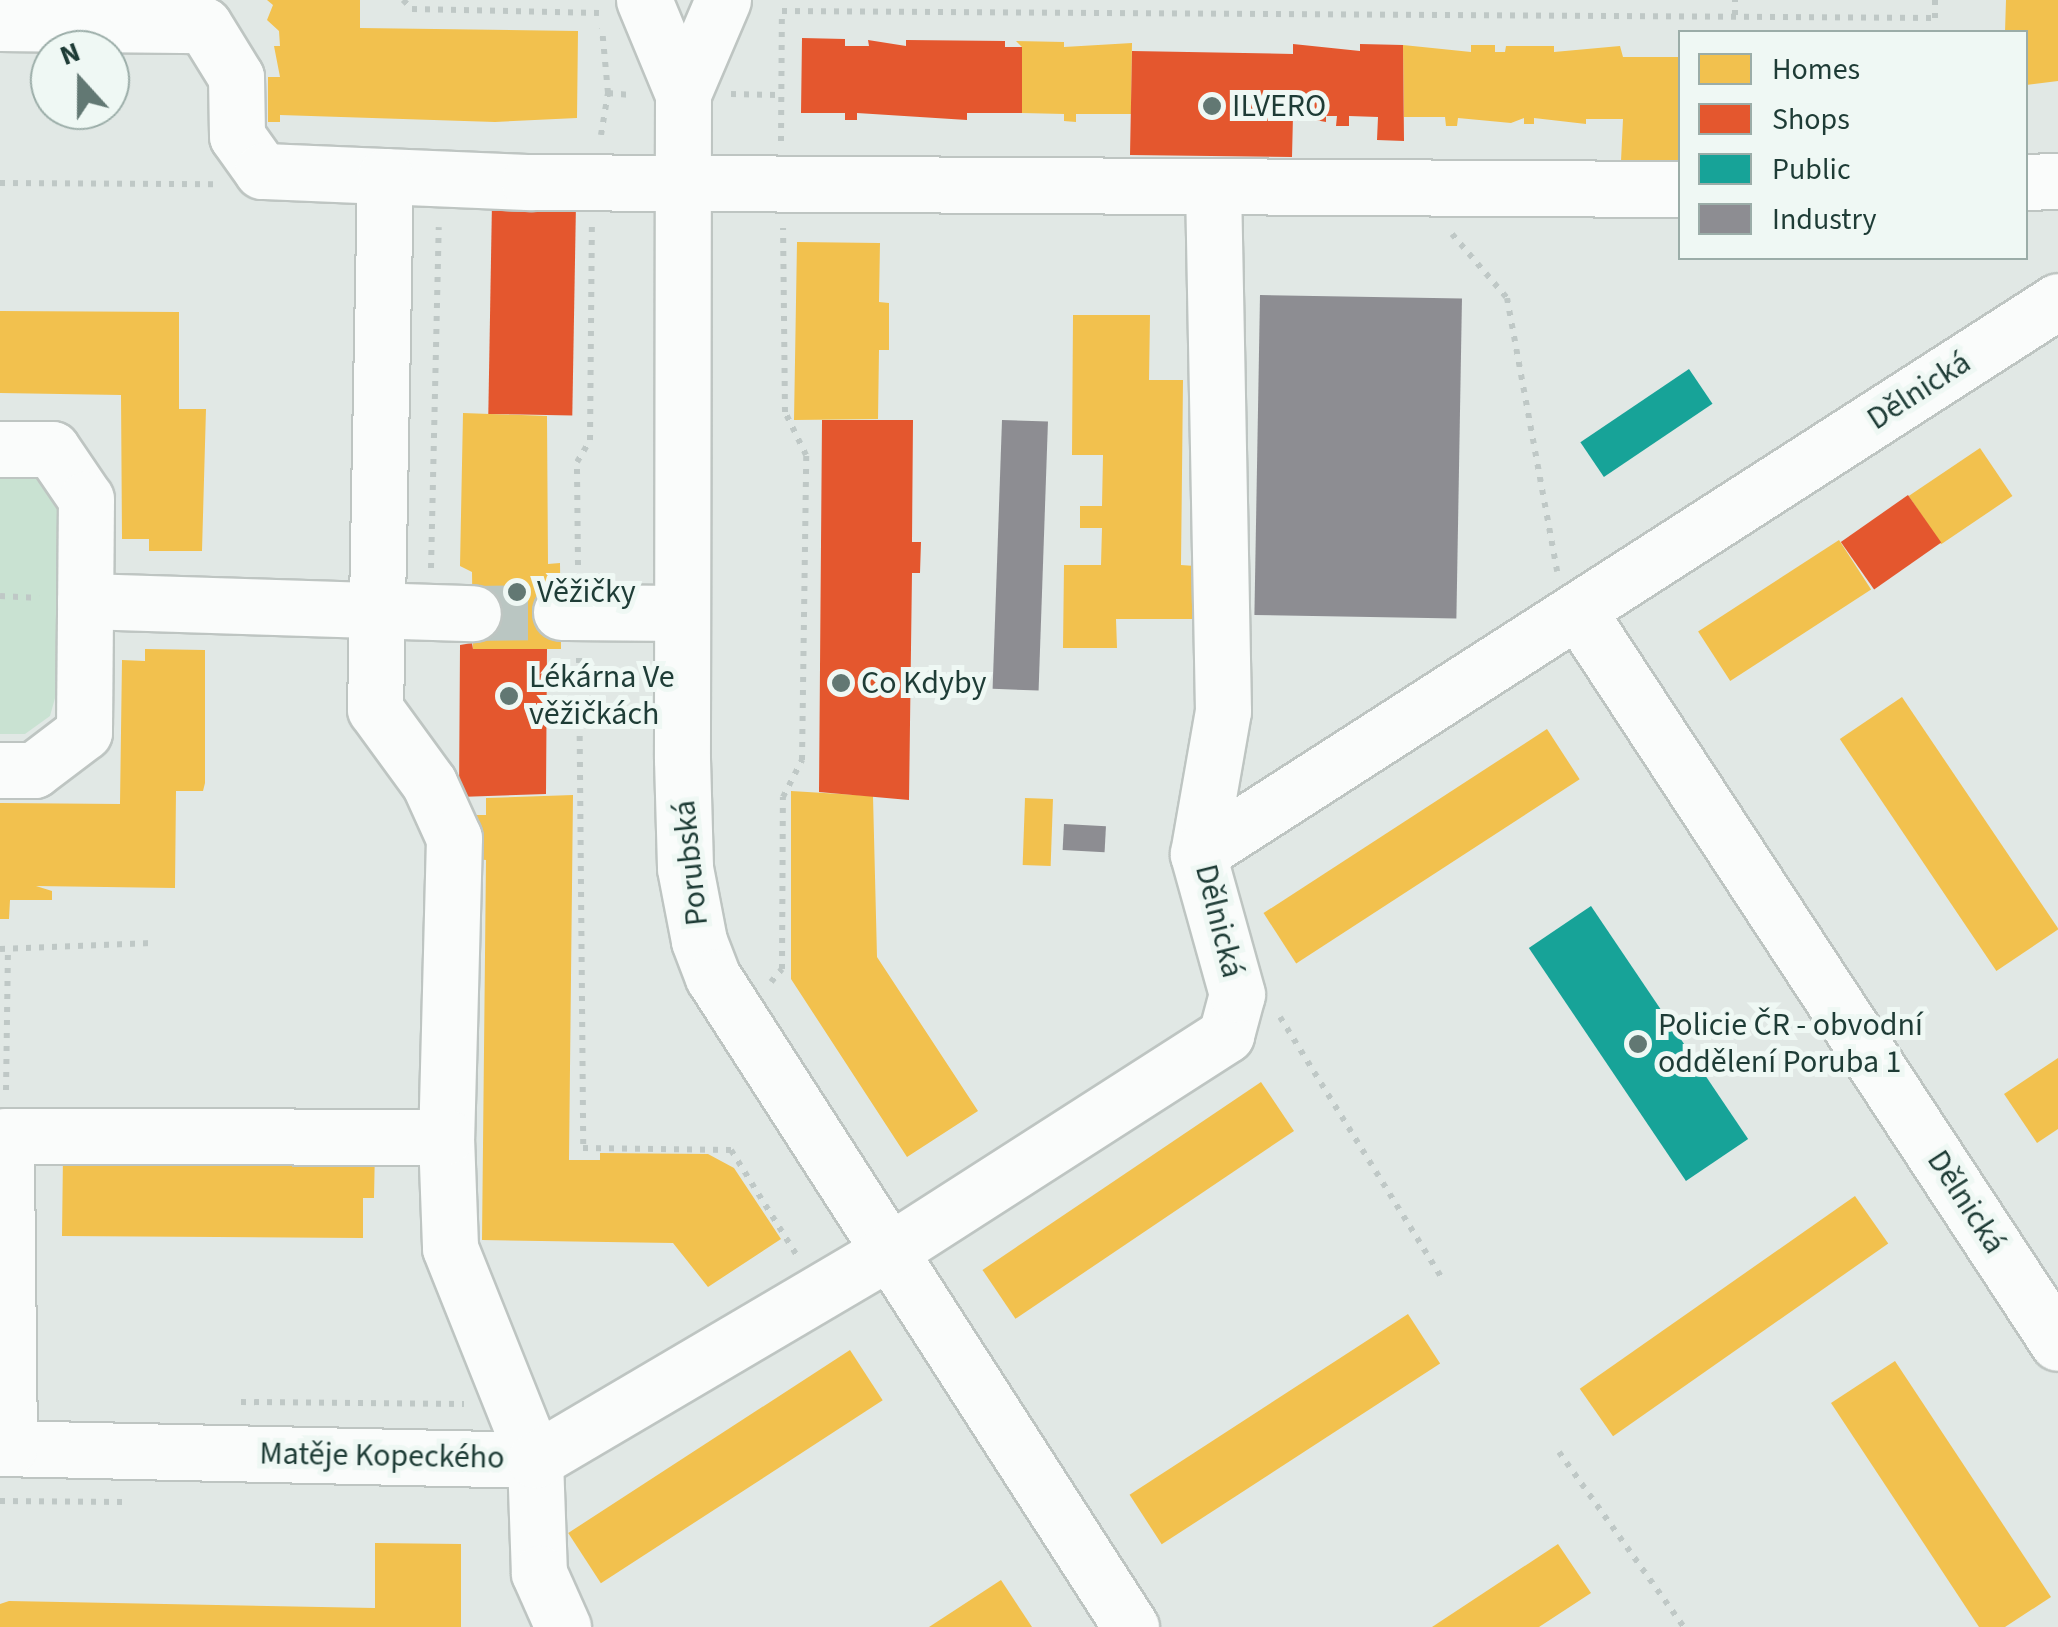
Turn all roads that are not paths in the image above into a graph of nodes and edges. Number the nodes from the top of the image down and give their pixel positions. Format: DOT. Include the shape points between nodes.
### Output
graph roads {
  1 [pos="723,0"];
  2 [pos="622,7"];
  3 [pos="0,23"];
  4 [pos="705,94"];
  5 [pos="385,176"];
  6 [pos="2058,181"];
  7 [pos="2028,182"];
  8 [pos="682,183"];
  9 [pos="1213,186"];
  10 [pos="1678,189"];
  11 [pos="2058,301"];
  12 [pos="0,449"];
  13 [pos="380,594"];
  14 [pos="85,601"];
  15 [pos="1578,610"];
  16 [pos="570,612"];
  17 [pos="473,613"];
  18 [pos="682,613"];
  19 [pos="0,770"];
  20 [pos="1198,854"];
  21 [pos="446,1137"];
  22 [pos="888,1252"];
  23 [pos="2058,1342"];
  24 [pos="535,1460"];
  25 [pos="3,1466"];
  26 [pos="538,1573"];
  27 [pos="531,1627"];
  28 [pos="563,1627"];
  29 [pos="1131,1627"];
  1 -- 4 [label="street, Porubská"];
  2 -- 4 [label="street, Porubská"];
  3 -- 5 [label="street" via="204,24 236,77 237,136 262,170"];
  4 -- 8 [label="street, Porubská"];
  5 -- 8 [label="street"];
  5 -- 13 [label="street"];
  6 -- 7 [label="street"];
  8 -- 9 [label="street"];
  8 -- 18 [label="street, Porubská"];
  9 -- 10 [label="street"];
  9 -- 20 [label="street" via="1223,711"];
  11 -- 15 [label="street, Dělnická"];
  12 -- 14 [label="street" via="52,449 86,499"];
  13 -- 14 [label="street"];
  13 -- 17 [label="street"];
  13 -- 21 [label="street" via="375,709 430,782 454,838"];
  14 -- 19 [label="street" via="84,732 34,770"];
  15 -- 20 [label="street, Dělnická"];
  15 -- 23 [label="street, Dělnická"];
  16 -- 18 [label="street"];
  18 -- 22 [label="street, Porubská" via="685,868 699,941 713,977"];
  20 -- 22 [label="street, Dělnická" via="1237,994 1226,1034"];
  21 -- 24 [label="street" via="450,1248"];
  21 -- 25 [label="street" via="6,1136"];
  22 -- 24 [label="street, Matěje Kopeckého"];
  22 -- 29 [label="street, Porubská"];
  24 -- 25 [label="street, Matěje Kopeckého"];
  24 -- 26 [label="street"];
  26 -- 27 [label="street"];
  26 -- 28 [label="street"];
}
